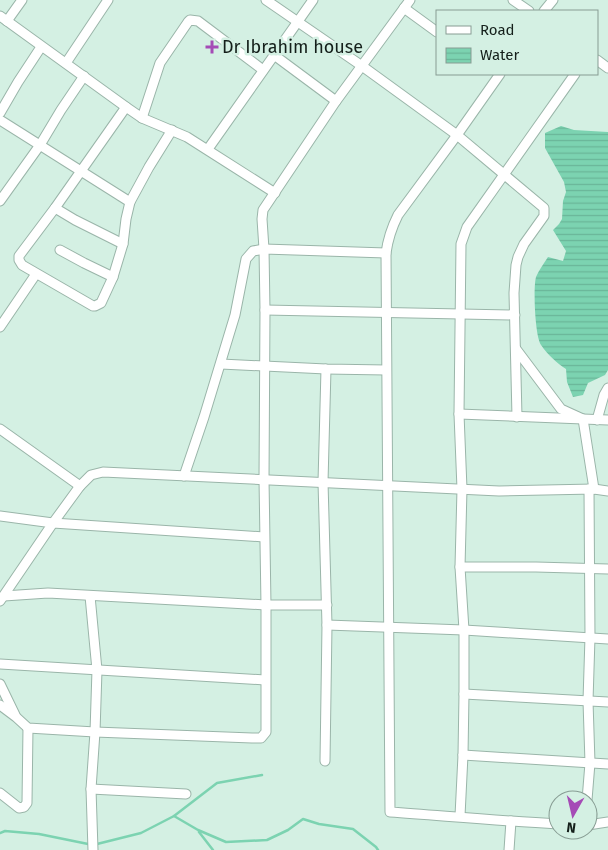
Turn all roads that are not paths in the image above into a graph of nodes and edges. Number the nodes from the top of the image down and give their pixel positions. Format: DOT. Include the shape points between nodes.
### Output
graph roads {
  1 [pos="22,0"];
  2 [pos="108,0"];
  3 [pos="266,0"];
  4 [pos="313,0"];
  5 [pos="410,0"];
  6 [pos="513,0"];
  7 [pos="553,0"];
  8 [pos="404,8"];
  9 [pos="528,10"];
  10 [pos="545,10"];
  11 [pos="4,18"];
  12 [pos="298,22"];
  13 [pos="436,31"];
  14 [pos="41,46"];
  15 [pos="608,54"];
  16 [pos="274,55"];
  17 [pos="66,63"];
  18 [pos="602,64"];
  19 [pos="362,66"];
  20 [pos="263,70"];
  21 [pos="497,75"];
  22 [pos="575,75"];
  23 [pos="84,76"];
  24 [pos="336,101"];
  25 [pos="126,107"];
  26 [pos="0,113"];
  27 [pos="142,118"];
  28 [pos="0,120"];
  29 [pos="172,130"];
  30 [pos="457,136"];
  31 [pos="40,145"];
  32 [pos="208,149"];
  33 [pos="81,171"];
  34 [pos="503,175"];
  35 [pos="275,193"];
  36 [pos="0,201"];
  37 [pos="130,202"];
  38 [pos="55,208"];
  39 [pos="123,244"];
  40 [pos="264,249"];
  41 [pos="60,250"];
  42 [pos="386,253"];
  43 [pos="36,274"];
  44 [pos="113,277"];
  45 [pos="265,310"];
  46 [pos="386,312"];
  47 [pos="460,313"];
  48 [pos="516,315"];
  49 [pos="0,327"];
  50 [pos="516,348"];
  51 [pos="221,364"];
  52 [pos="264,366"];
  53 [pos="326,369"];
  54 [pos="386,370"];
  55 [pos="608,388"];
  56 [pos="459,414"];
  57 [pos="517,417"];
  58 [pos="584,419"];
  59 [pos="597,420"];
  60 [pos="608,420"];
  61 [pos="0,429"];
  62 [pos="184,476"];
  63 [pos="264,479"];
  64 [pos="324,482"];
  65 [pos="80,486"];
  66 [pos="387,486"];
  67 [pos="462,489"];
  68 [pos="592,489"];
  69 [pos="608,491"];
  70 [pos="0,507"];
  71 [pos="0,516"];
  72 [pos="10,517"];
  73 [pos="52,523"];
  74 [pos="264,537"];
  75 [pos="460,567"];
  76 [pos="589,568"];
  77 [pos="608,569"];
  78 [pos="90,596"];
  79 [pos="2,599"];
  80 [pos="327,605"];
  81 [pos="266,606"];
  82 [pos="327,624"];
  83 [pos="389,627"];
  84 [pos="464,630"];
  85 [pos="590,637"];
  86 [pos="608,639"];
  87 [pos="0,664"];
  88 [pos="97,670"];
  89 [pos="265,680"];
  90 [pos="0,684"];
  91 [pos="464,694"];
  92 [pos="588,701"];
  93 [pos="608,702"];
  94 [pos="0,705"];
  95 [pos="16,718"];
  96 [pos="28,728"];
  97 [pos="95,732"];
  98 [pos="463,755"];
  99 [pos="325,761"];
  100 [pos="590,763"];
  101 [pos="608,764"];
  102 [pos="91,789"];
  103 [pos="588,790"];
  104 [pos="0,793"];
  105 [pos="186,794"];
  106 [pos="460,816"];
  107 [pos="511,822"];
  108 [pos="548,824"];
  109 [pos="93,850"];
  110 [pos="509,850"];
  1 -- 11 [label="street"];
  2 -- 17 [label="street"];
  3 -- 12 [label="street"];
  4 -- 12 [label="street"];
  5 -- 8 [label="street"];
  6 -- 9 [label="street"];
  7 -- 10 [label="street"];
  8 -- 13 [label="street"];
  8 -- 19 [label="street"];
  11 -- 14 [label="street"];
  12 -- 16 [label="street"];
  12 -- 19 [label="street"];
  14 -- 17 [label="street"];
  14 -- 26 [label="street"];
  15 -- 18 [label="street"];
  16 -- 20 [label="street"];
  16 -- 24 [label="street"];
  17 -- 23 [label="street"];
  19 -- 24 [label="street"];
  19 -- 30 [label="street"];
  20 -- 27 [label="street" via="198,21 190,20 160,63"];
  20 -- 32 [label="street"];
  21 -- 30 [label="street"];
  22 -- 34 [label="street"];
  23 -- 25 [label="street"];
  23 -- 31 [label="street"];
  24 -- 35 [label="street"];
  25 -- 27 [label="street"];
  25 -- 33 [label="street"];
  27 -- 29 [label="street"];
  28 -- 31 [label="street"];
  29 -- 32 [label="street"];
  29 -- 37 [label="street"];
  30 -- 34 [label="street"];
  30 -- 42 [label="street" via="398,215 388,236"];
  31 -- 33 [label="street"];
  31 -- 36 [label="street"];
  32 -- 35 [label="street"];
  33 -- 37 [label="street"];
  33 -- 38 [label="street"];
  34 -- 47 [label="street" via="462,237"];
  34 -- 48 [label="street" via="542,205 545,212 518,257 514,293"];
  35 -- 40 [label="street" via="263,210"];
  37 -- 39 [label="street"];
  38 -- 39 [label="street"];
  38 -- 43 [label="street" via="19,256 22,265"];
  39 -- 44 [label="street"];
  40 -- 42 [label="street"];
  40 -- 45 [label="street"];
  40 -- 51 [label="street" via="252,251 246,259"];
  41 -- 44 [label="street"];
  42 -- 46 [label="street"];
  43 -- 44 [label="street" via="95,306 101,303"];
  43 -- 49 [label="street"];
  45 -- 46 [label="street"];
  45 -- 52 [label="street"];
  46 -- 47 [label="street"];
  46 -- 54 [label="street"];
  47 -- 48 [label="street"];
  47 -- 56 [label="street"];
  48 -- 50 [label="street"];
  50 -- 57 [label="street"];
  50 -- 58 [label="street" via="561,409"];
  51 -- 52 [label="street"];
  51 -- 62 [label="street"];
  52 -- 53 [label="street"];
  52 -- 63 [label="street"];
  53 -- 54 [label="street"];
  53 -- 64 [label="street"];
  54 -- 66 [label="street"];
  55 -- 59 [label="street"];
  56 -- 57 [label="street"];
  56 -- 67 [label="street"];
  57 -- 58 [label="street"];
  58 -- 59 [label="street"];
  58 -- 68 [label="street"];
  59 -- 60 [label="street"];
  61 -- 65 [label="street"];
  62 -- 63 [label="street"];
  62 -- 65 [label="street" via="103,472 91,476"];
  63 -- 64 [label="street"];
  63 -- 74 [label="street"];
  64 -- 66 [label="street"];
  64 -- 80 [label="street"];
  65 -- 73 [label="street"];
  66 -- 67 [label="street"];
  66 -- 83 [label="street"];
  67 -- 68 [label="street"];
  67 -- 75 [label="street"];
  68 -- 69 [label="street"];
  68 -- 76 [label="street"];
  70 -- 72 [label="street"];
  71 -- 72 [label="street"];
  72 -- 73 [label="street"];
  73 -- 74 [label="street"];
  73 -- 79 [label="street"];
  74 -- 81 [label="street"];
  75 -- 76 [label="street"];
  75 -- 84 [label="street"];
  76 -- 77 [label="street"];
  76 -- 85 [label="street"];
  78 -- 79 [label="street" via="48,593"];
  78 -- 81 [label="street"];
  78 -- 88 [label="street"];
  80 -- 81 [label="street"];
  80 -- 82 [label="street"];
  81 -- 89 [label="street"];
  82 -- 83 [label="street"];
  82 -- 99 [label="street"];
  83 -- 84 [label="street"];
  83 -- 106 [label="street" via="390,812"];
  84 -- 85 [label="street"];
  84 -- 91 [label="street"];
  85 -- 86 [label="street"];
  85 -- 92 [label="street"];
  87 -- 88 [label="street"];
  88 -- 89 [label="street"];
  88 -- 97 [label="street"];
  89 -- 97 [label="street" via="266,732 262,738"];
  90 -- 95 [label="street"];
  91 -- 92 [label="street"];
  91 -- 98 [label="street"];
  92 -- 93 [label="street"];
  92 -- 100 [label="street"];
  94 -- 95 [label="street"];
  95 -- 96 [label="street"];
  96 -- 97 [label="street"];
  96 -- 104 [label="street" via="27,803 19,808"];
  97 -- 102 [label="street"];
  98 -- 100 [label="street"];
  98 -- 106 [label="street"];
  100 -- 101 [label="street"];
  100 -- 103 [label="street"];
  102 -- 105 [label="street"];
  102 -- 109 [label="street"];
  106 -- 107 [label="street"];
  107 -- 108 [label="street"];
  107 -- 110 [label="street"];
}
